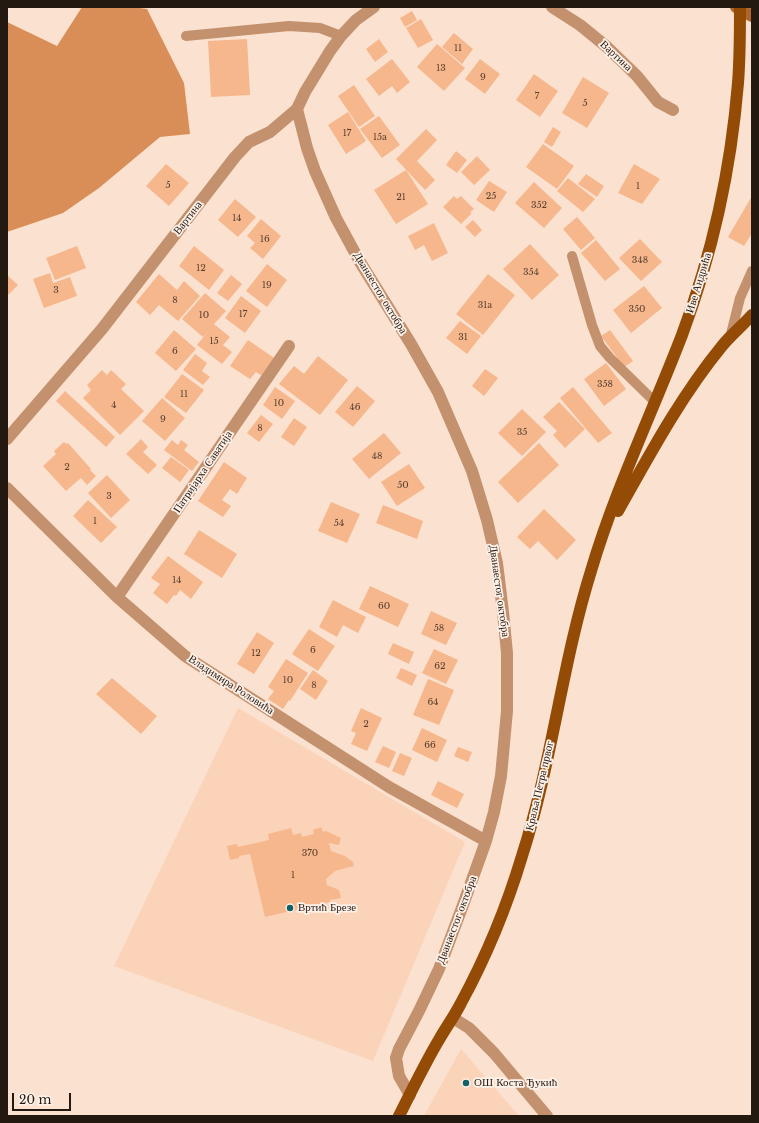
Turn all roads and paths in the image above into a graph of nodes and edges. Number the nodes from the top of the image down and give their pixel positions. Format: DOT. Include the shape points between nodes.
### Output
graph roads {
  1 [pos="374,7"];
  2 [pos="552,7"];
  3 [pos="736,7"];
  4 [pos="740,7"];
  5 [pos="752,16"];
  6 [pos="186,36"];
  7 [pos="340,36"];
  8 [pos="297,109"];
  9 [pos="673,110"];
  10 [pos="572,256"];
  11 [pos="752,271"];
  12 [pos="752,316"];
  13 [pos="730,338"];
  14 [pos="289,346"];
  15 [pos="655,402"];
  16 [pos="7,439"];
  17 [pos="7,488"];
  18 [pos="599,545"];
  19 [pos="117,597"];
  20 [pos="486,842"];
  21 [pos="453,1018"];
  22 [pos="410,1094"];
  23 [pos="399,1116"];
  24 [pos="547,1116"];
  1 -- 7 [label="street, Вартина"];
  2 -- 9 [label="street, Вартина" via="607,47 637,76 658,102"];
  3 -- 5 [label="main road"];
  4 -- 15 [label="main road, Иве Андрића" via="738,85 725,181 717,219 693,304"];
  6 -- 7 [label="lane" via="289,26 320,28"];
  7 -- 8 [label="street, Вартина"];
  8 -- 16 [label="street, Вартина" via="270,132 249,142 235,157 102,329"];
  8 -- 20 [label="street, Дванаестог октобра" via="306,148 336,218 438,392 472,471 487,520 497,563 503,612 508,711 501,776"];
  10 -- 15 [label="lane" via="600,346"];
  11 -- 13 [label="lane" via="740,298"];
  12 -- 13 [label="main road"];
  13 -- 18 [label="main road" via="680,405"];
  14 -- 19 [label="street, Патријарха Саватија"];
  15 -- 18 [label="main road, Иве Андрића"];
  17 -- 19 [label="street, Владимира Роловића"];
  18 -- 21 [label="main road, Краља Петра првог" via="583,597 522,857 489,945"];
  19 -- 20 [label="street, Владимира Роловића" via="185,656 389,787"];
  20 -- 22 [label="street, Дванаестог октобра" via="438,969 396,1058 399,1076"];
  21 -- 22 [label="main road, Краља Петра првог"];
  21 -- 24 [label="street" via="469,1028 494,1053"];
  22 -- 23 [label="main road, Краља Петра првог"];
}
